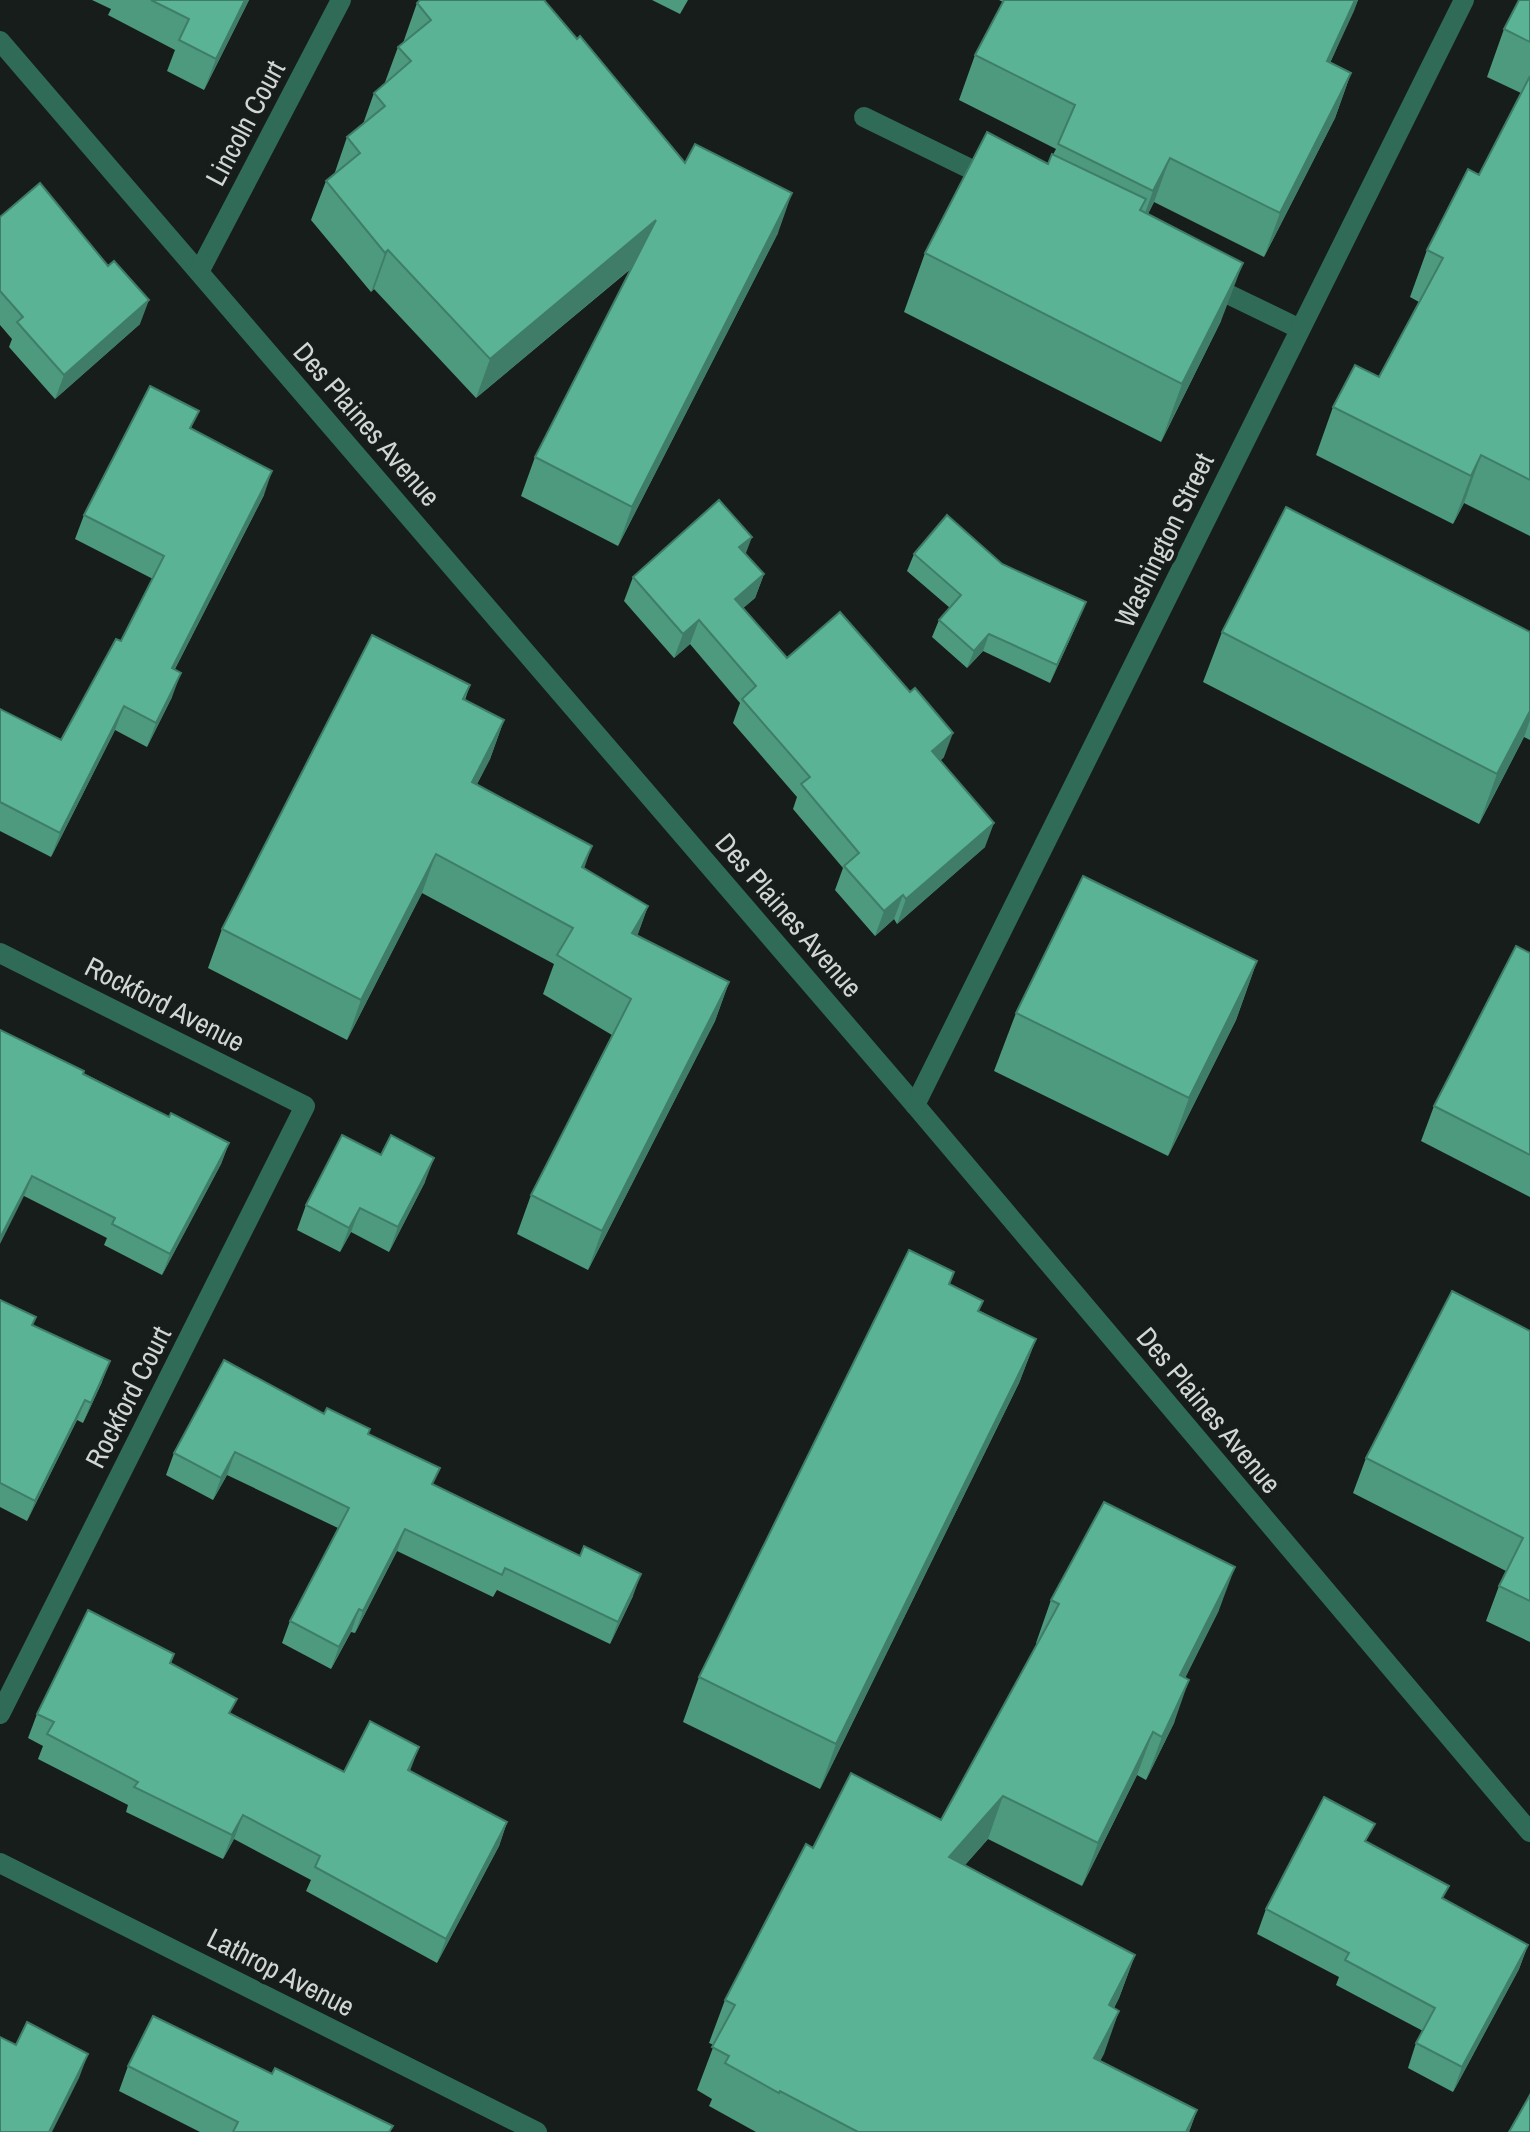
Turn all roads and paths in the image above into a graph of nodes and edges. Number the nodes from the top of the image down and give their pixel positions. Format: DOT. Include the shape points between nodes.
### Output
graph roads {
  1 [pos="341,0"];
  2 [pos="1464,0"];
  3 [pos="0,41"];
  4 [pos="864,117"];
  5 [pos="1005,186"];
  6 [pos="199,272"];
  7 [pos="1189,275"];
  8 [pos="1300,329"];
  9 [pos="0,953"];
  10 [pos="915,1105"];
  11 [pos="305,1106"];
  12 [pos="0,1714"];
  13 [pos="1530,1832"];
  14 [pos="0,1863"];
  15 [pos="537,2132"];
  1 -- 6 [label="street, Lincoln Court"];
  2 -- 8 [label="street, Washington Street"];
  3 -- 6 [label="street, Des Plaines Avenue"];
  4 -- 5 [label="street"];
  6 -- 10 [label="street, Des Plaines Avenue"];
  7 -- 8 [label="street"];
  8 -- 10 [label="street, Washington Street"];
  9 -- 11 [label="street, Rockford Avenue"];
  10 -- 13 [label="street, Des Plaines Avenue"];
  11 -- 12 [label="street, Rockford Court"];
  14 -- 15 [label="street, Lathrop Avenue"];
}
